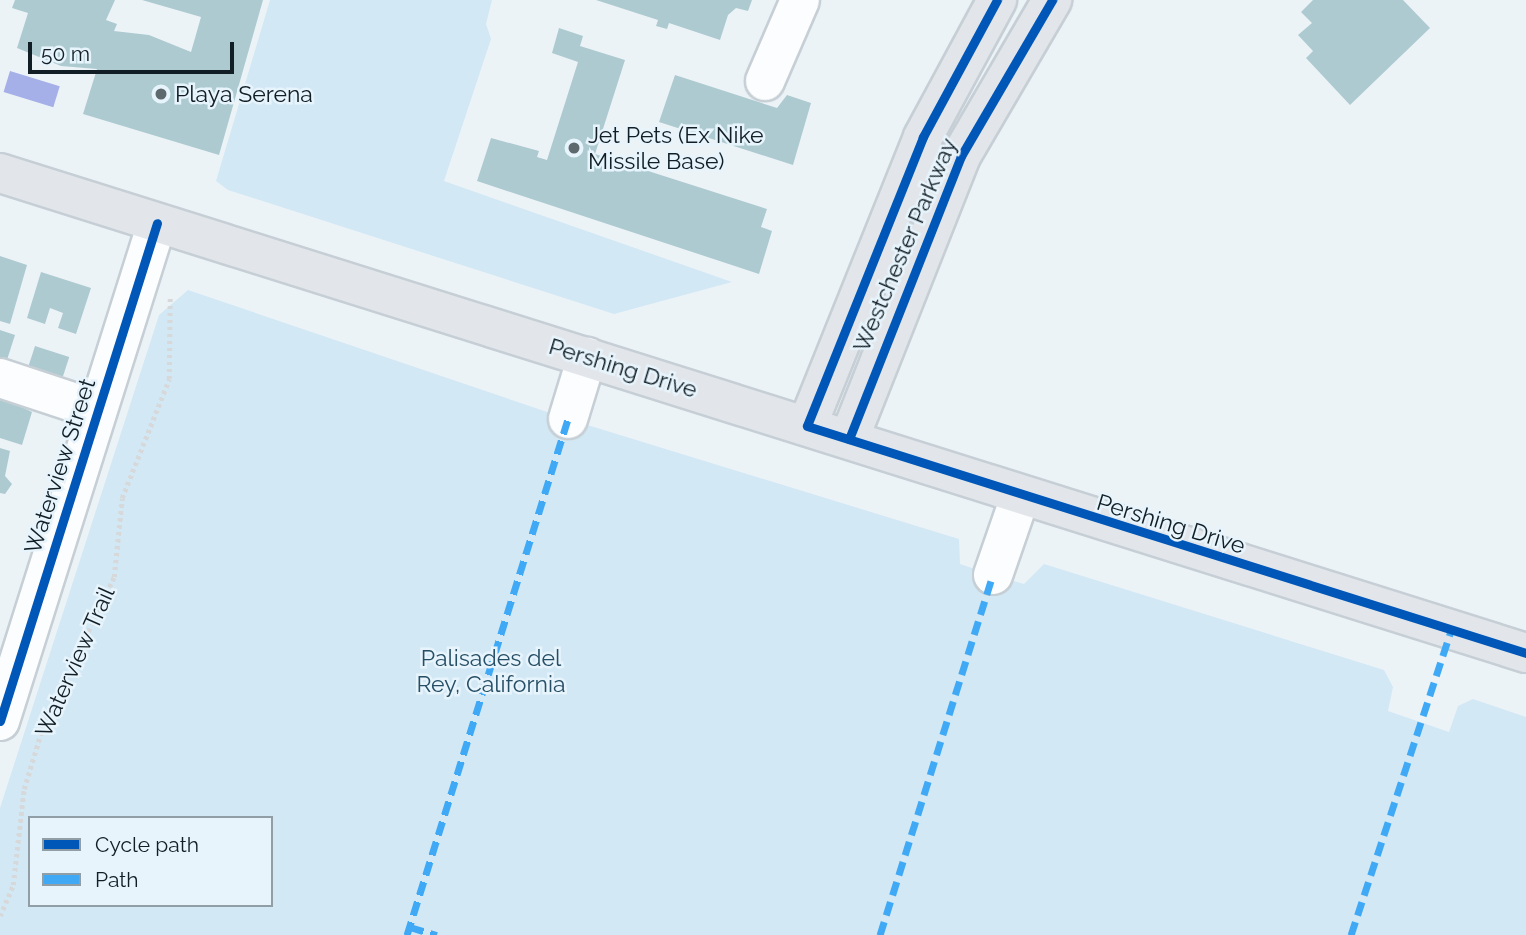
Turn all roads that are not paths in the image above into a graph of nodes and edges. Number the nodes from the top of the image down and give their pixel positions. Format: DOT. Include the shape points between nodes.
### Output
graph roads {
  1 [pos="800,0"];
  2 [pos="998,0"];
  3 [pos="1052,0"];
  4 [pos="765,82"];
  5 [pos="0,173"];
  6 [pos="157,223"];
  7 [pos="587,358"];
  8 [pos="0,378"];
  9 [pos="97,411"];
  10 [pos="568,419"];
  11 [pos="807,426"];
  12 [pos="849,439"];
  13 [pos="1020,497"];
  14 [pos="993,575"];
  15 [pos="1526,653"];
  16 [pos="0,721"];
  1 -- 4 [label="street"];
  2 -- 11 [label="main road, Westchester Parkway" via="923,137"];
  3 -- 12 [label="main road, Westchester Parkway" via="961,156"];
  5 -- 6 [label="main road, Pershing Drive"];
  6 -- 7 [label="main road, Pershing Drive"];
  6 -- 9 [label="street, Waterview Street"];
  7 -- 10 [label="street"];
  7 -- 11 [label="main road, Pershing Drive"];
  8 -- 9 [label="street"];
  9 -- 16 [label="street, Waterview Street"];
  11 -- 12 [label="main road, Pershing Drive"];
  12 -- 13 [label="main road, Pershing Drive"];
  13 -- 14 [label="street"];
  13 -- 15 [label="main road, Pershing Drive"];
}
